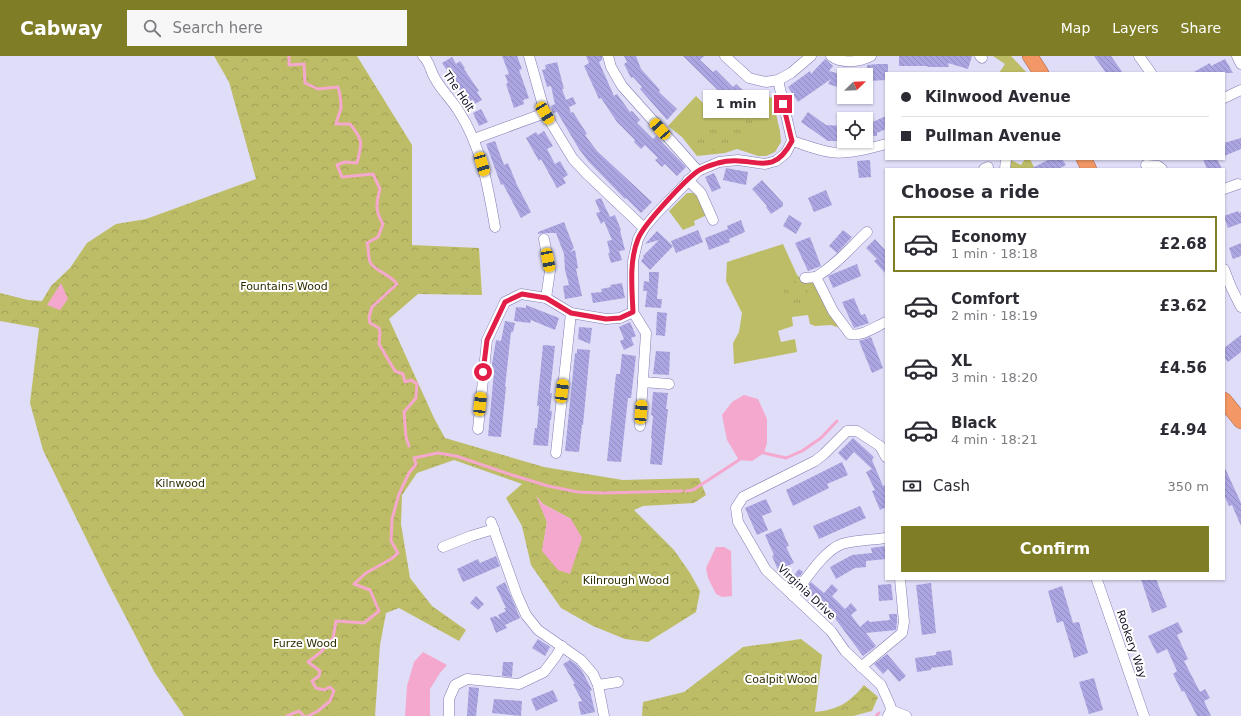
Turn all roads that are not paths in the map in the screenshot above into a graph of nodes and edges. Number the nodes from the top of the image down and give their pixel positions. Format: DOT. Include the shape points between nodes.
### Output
graph roads {
  1 [pos="423,56"];
  2 [pos="529,56"];
  3 [pos="608,56"];
  4 [pos="725,56"];
  5 [pos="811,56"];
  6 [pos="831,56"];
  7 [pos="871,56"];
  8 [pos="1030,56"];
  9 [pos="1139,56"];
  10 [pos="1237,56"];
  11 [pos="1241,64"];
  12 [pos="1040,72"];
  13 [pos="1150,72"];
  14 [pos="778,80"];
  15 [pos="1241,90"];
  16 [pos="1225,98"];
  17 [pos="545,113"];
  18 [pos="474,139"];
  19 [pos="792,141"];
  20 [pos="885,144"];
  21 [pos="1146,165"];
  22 [pos="1161,168"];
  23 [pos="698,171"];
  24 [pos="688,180"];
  25 [pos="1238,184"];
  26 [pos="1225,189"];
  27 [pos="713,220"];
  28 [pos="495,227"];
  29 [pos="644,228"];
  30 [pos="867,232"];
  31 [pos="544,239"];
  32 [pos="1225,272"];
  33 [pos="816,277"];
  34 [pos="805,278"];
  35 [pos="546,298"];
  36 [pos="1241,307"];
  37 [pos="633,312"];
  38 [pos="571,313"];
  39 [pos="885,322"];
  40 [pos="643,382"];
  41 [pos="669,384"];
  42 [pos="1225,401"];
  43 [pos="1241,421"];
  44 [pos="640,426"];
  45 [pos="478,429"];
  46 [pos="883,443"];
  47 [pos="556,453"];
  48 [pos="885,538"];
  49 [pos="443,547"];
  50 [pos="900,580"];
  51 [pos="1097,580"];
  52 [pos="793,596"];
  53 [pos="562,646"];
  54 [pos="861,667"];
  55 [pos="618,682"];
  56 [pos="598,685"];
  57 [pos="889,713"];
  58 [pos="448,716"];
  59 [pos="604,716"];
  60 [pos="906,716"];
  61 [pos="1144,716"];
  1 -- 18 [label="street, The Holt" via="429,61 435,79 458,110"];
  2 -- 17 [label="street"];
  3 -- 23 [label="street" via="622,86"];
  4 -- 14 [label="street" via="749,78 766,82"];
  5 -- 14 [label="street"];
  6 -- 7 [label="street" via="850,62"];
  8 -- 12 [label="highway"];
  9 -- 13 [label="street"];
  10 -- 11 [label="street"];
  14 -- 19 [label="street"];
  15 -- 16 [label="street"];
  17 -- 18 [label="street"];
  17 -- 29 [label="street" via="573,159"];
  18 -- 28 [label="street, The Holt" via="486,177"];
  19 -- 20 [label="street" via="826,152 867,149"];
  19 -- 23 [label="street" via="786,153 776,161 765,164 738,160 719,162"];
  21 -- 22 [label="street"];
  23 -- 24 [label="street"];
  24 -- 27 [label="street" via="700,193"];
  24 -- 29 [label="street"];
  25 -- 26 [label="street"];
  29 -- 37 [label="street" via="638,239 633,261"];
  30 -- 33 [label="street" via="841,259"];
  31 -- 35 [label="street" via="550,271"];
  32 -- 36 [label="street"];
  33 -- 34 [label="street"];
  33 -- 39 [label="street" via="832,311 850,334 861,333"];
  35 -- 38 [label="street"];
  35 -- 45 [label="street" via="522,294 505,302 487,340"];
  37 -- 38 [label="street" via="620,318 606,319"];
  37 -- 40 [label="street" via="646,333"];
  38 -- 47 [label="street"];
  40 -- 41 [label="street"];
  40 -- 44 [label="street"];
  42 -- 43 [label="highway"];
  46 -- 52 [label="street, Virginia Drive" via="857,431 847,432 815,461 743,497 736,508 738,522 766,570"];
  48 -- 52 [label="street" via="842,544 831,550"];
  49 -- 53 [label="street" via="492,525 526,615 538,630"];
  50 -- 54 [label="street" via="904,622 902,634"];
  51 -- 61 [label="street, Rookery Way"];
  52 -- 54 [label="street, Virginia Drive" via="831,631 845,651"];
  53 -- 56 [label="street" via="581,660 593,674"];
  53 -- 58 [label="street" via="544,672 519,684 467,679 455,685"];
  54 -- 57 [label="street, Virginia Drive" via="881,685 890,705"];
  55 -- 56 [label="street"];
  56 -- 59 [label="street"];
  57 -- 60 [label="street"];
}
